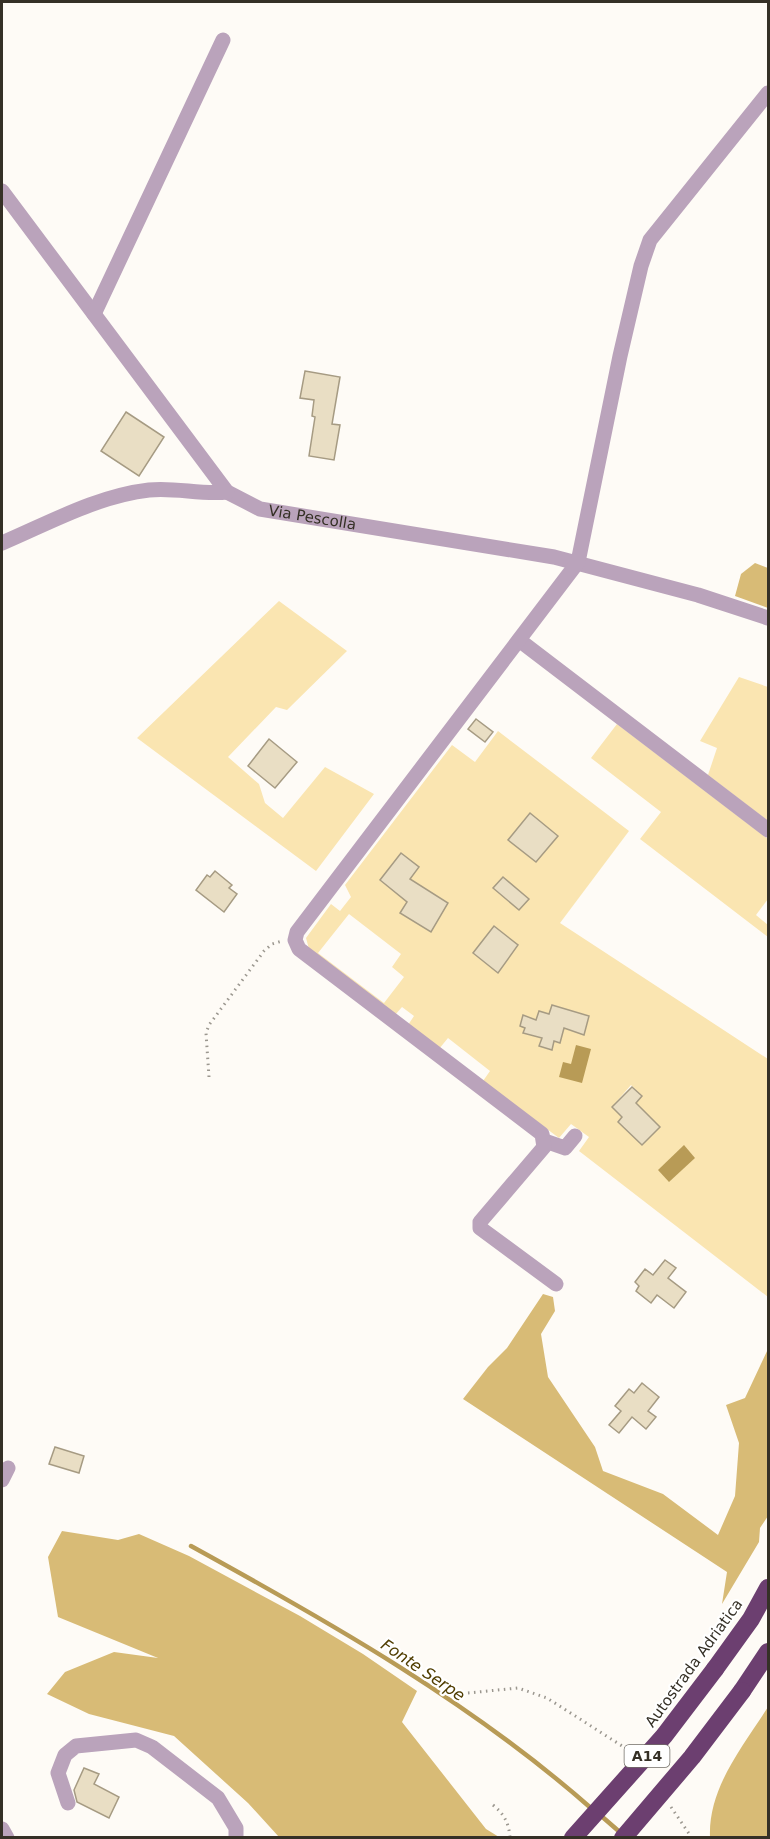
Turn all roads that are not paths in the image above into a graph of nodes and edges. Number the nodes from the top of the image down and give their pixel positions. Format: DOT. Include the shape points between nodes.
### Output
graph roads {
  1 [pos="223,40"];
  2 [pos="768,93"];
  3 [pos="2,191"];
  4 [pos="94,314"];
  5 [pos="227,492"];
  6 [pos="2,543"];
  7 [pos="578,562"];
  8 [pos="768,618"];
  9 [pos="519,640"];
  10 [pos="768,830"];
  11 [pos="575,1137"];
  12 [pos="545,1141"];
  13 [pos="556,1284"];
  14 [pos="768,1588"];
  15 [pos="768,1652"];
  16 [pos="68,1803"];
  17 [pos="2,1829"];
  18 [pos="7,1838"];
  19 [pos="236,1838"];
  20 [pos="573,1838"];
  21 [pos="622,1838"];
  1 -- 4 [label="street"];
  2 -- 7 [label="street" via="650,240 620,356"];
  3 -- 4 [label="street, Via Pescolla"];
  4 -- 5 [label="street, Via Pescolla"];
  5 -- 6 [label="street" via="151,490 122,495 90,504"];
  5 -- 7 [label="street, Via Pescolla" via="260,509"];
  7 -- 8 [label="street, Via Pescolla"];
  7 -- 9 [label="street"];
  9 -- 10 [label="street"];
  9 -- 12 [label="street" via="297,932 296,940 299,949 542,1134"];
  11 -- 12 [label="street" via="565,1148"];
  12 -- 13 [label="street" via="480,1222 480,1228"];
  14 -- 20 [label="highway, Autostrada Adriatica / A14, bridge" via="751,1619 664,1736"];
  15 -- 21 [label="highway, A14, bridge" via="692,1757"];
  16 -- 19 [label="street" via="58,1773 65,1755 76,1746 136,1740 152,1747 218,1798 236,1828"];
  17 -- 18 [label="street"];
}
